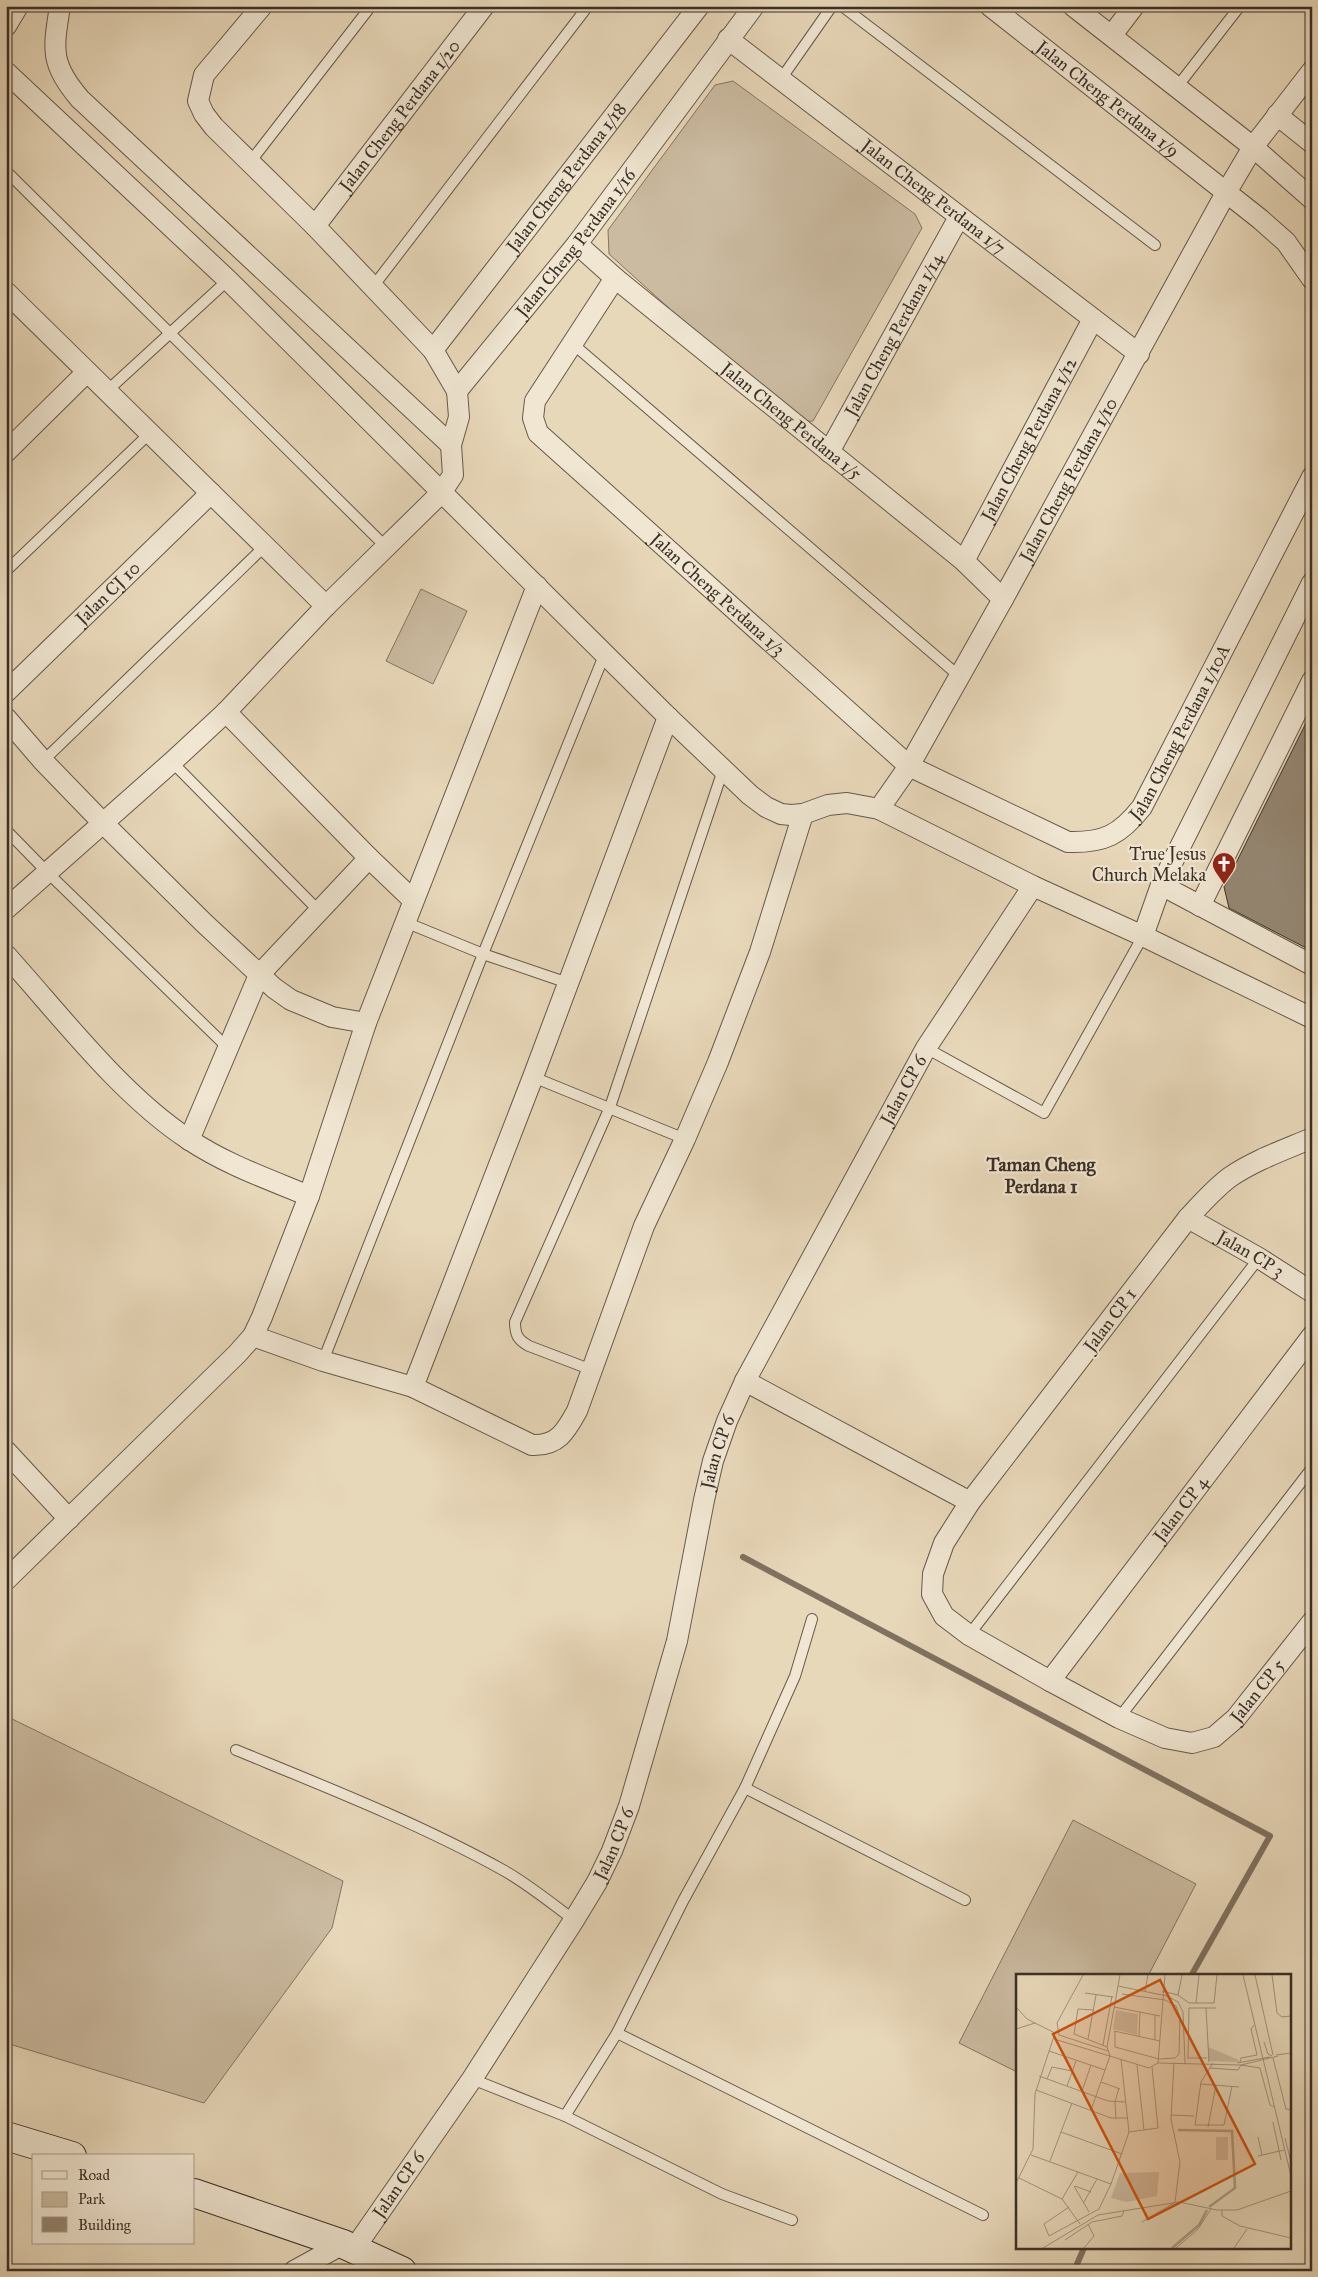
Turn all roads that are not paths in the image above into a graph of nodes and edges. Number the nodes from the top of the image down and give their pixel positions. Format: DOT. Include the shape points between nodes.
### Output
graph roads {
  1 [pos="18,6"];
  2 [pos="60,6"];
  3 [pos="262,6"];
  4 [pos="371,6"];
  5 [pos="484,6"];
  6 [pos="588,6"];
  7 [pos="699,6"];
  8 [pos="754,6"];
  9 [pos="832,6"];
  10 [pos="842,6"];
  11 [pos="990,6"];
  12 [pos="1074,6"];
  13 [pos="1134,6"];
  14 [pos="1240,6"];
  15 [pos="6,26"];
  16 [pos="1112,36"];
  17 [pos="728,39"];
  18 [pos="1312,71"];
  19 [pos="6,72"];
  20 [pos="781,79"];
  21 [pos="1177,87"];
  22 [pos="1277,115"];
  23 [pos="1312,143"];
  24 [pos="1253,147"];
  25 [pos="251,161"];
  26 [pos="6,172"];
  27 [pos="1227,191"];
  28 [pos="1312,199"];
  29 [pos="959,217"];
  30 [pos="315,226"];
  31 [pos="577,244"];
  32 [pos="1155,245"];
  33 [pos="615,278"];
  34 [pos="1312,279"];
  35 [pos="228,280"];
  36 [pos="372,288"];
  37 [pos="6,292"];
  38 [pos="1093,319"];
  39 [pos="170,333"];
  40 [pos="573,344"];
  41 [pos="433,350"];
  42 [pos="1139,354"];
  43 [pos="88,372"];
  44 [pos="107,391"];
  45 [pos="457,391"];
  46 [pos="150,433"];
  47 [pos="451,445"];
  48 [pos="6,452"];
  49 [pos="829,452"];
  50 [pos="1312,477"];
  51 [pos="441,493"];
  52 [pos="211,494"];
  53 [pos="265,546"];
  54 [pos="385,546"];
  55 [pos="964,561"];
  56 [pos="6,571"];
  57 [pos="1312,584"];
  58 [pos="537,586"];
  59 [pos="1003,599"];
  60 [pos="326,606"];
  61 [pos="605,653"];
  62 [pos="959,676"];
  63 [pos="1312,681"];
  64 [pos="6,692"];
  65 [pos="226,712"];
  66 [pos="668,717"];
  67 [pos="6,718"];
  68 [pos="43,762"];
  69 [pos="172,762"];
  70 [pos="909,766"];
  71 [pos="723,770"];
  72 [pos="879,809"];
  73 [pos="803,814"];
  74 [pos="103,823"];
  75 [pos="6,830"];
  76 [pos="369,858"];
  77 [pos="47,872"];
  78 [pos="1161,885"];
  79 [pos="1033,886"];
  80 [pos="413,900"];
  81 [pos="1200,906"];
  82 [pos="6,909"];
  83 [pos="319,911"];
  84 [pos="405,922"];
  85 [pos="1143,936"];
  86 [pos="483,954"];
  87 [pos="6,955"];
  88 [pos="1312,965"];
  89 [pos="259,975"];
  90 [pos="568,983"];
  91 [pos="1312,1018"];
  92 [pos="366,1023"];
  93 [pos="926,1048"];
  94 [pos="229,1049"];
  95 [pos="533,1077"];
  96 [pos="610,1107"];
  97 [pos="1312,1138"];
  98 [pos="685,1139"];
  99 [pos="189,1140"];
  100 [pos="309,1196"];
  101 [pos="1188,1218"];
  102 [pos="1259,1258"];
  103 [pos="1312,1292"];
  104 [pos="253,1336"];
  105 [pos="1312,1336"];
  106 [pos="323,1361"];
  107 [pos="592,1370"];
  108 [pos="745,1381"];
  109 [pos="413,1387"];
  110 [pos="6,1450"];
  111 [pos="1312,1468"];
  112 [pos="970,1502"];
  113 [pos="70,1519"];
  114 [pos="6,1580"];
  115 [pos="812,1619"];
  116 [pos="1312,1622"];
  117 [pos="969,1635"];
  118 [pos="1050,1681"];
  119 [pos="1119,1718"];
  120 [pos="1192,1743"];
  121 [pos="236,1750"];
  122 [pos="745,1788"];
  123 [pos="965,1900"];
  124 [pos="574,1920"];
  125 [pos="617,2033"];
  126 [pos="472,2079"];
  127 [pos="565,2116"];
  128 [pos="6,2136"];
  129 [pos="65,2154"];
  130 [pos="195,2193"];
  131 [pos="982,2216"];
  132 [pos="792,2220"];
  133 [pos="348,2247"];
  134 [pos="294,2271"];
  135 [pos="402,2271"];
  1 -- 15 [label="street"];
  2 -- 47 [label="street" via="55,38 56,60 63,79 80,99"];
  3 -- 25 [label="street" via="204,75 198,101 214,127"];
  4 -- 25 [label="lane"];
  5 -- 30 [label="street, Jalan Cheng Perdana 1/20"];
  6 -- 36 [label="lane"];
  7 -- 41 [label="street, Jalan Cheng Perdana 1/18"];
  8 -- 17 [label="street, Jalan Cheng Perdana 1/16"];
  9 -- 20 [label="lane"];
  10 -- 32 [label="lane"];
  11 -- 27 [label="street, Jalan Cheng Perdana 1/9"];
  12 -- 16 [label="street"];
  13 -- 16 [label="street"];
  14 -- 21 [label="lane"];
  16 -- 21 [label="street"];
  17 -- 20 [label="street, Jalan Cheng Perdana 1/7"];
  17 -- 31 [label="street, Jalan Cheng Perdana 1/16"];
  18 -- 22 [label="street, Jalan Cheng Perdana 1/10"];
  19 -- 35 [label="street"];
  20 -- 29 [label="street, Jalan Cheng Perdana 1/7"];
  21 -- 24 [label="street"];
  22 -- 23 [label="street"];
  22 -- 24 [label="street, Jalan Cheng Perdana 1/10"];
  24 -- 27 [label="street, Jalan Cheng Perdana 1/10"];
  24 -- 28 [label="street"];
  25 -- 30 [label="street"];
  26 -- 39 [label="lane"];
  27 -- 34 [label="street" via="1286,242"];
  27 -- 42 [label="street, Jalan Cheng Perdana 1/10"];
  29 -- 38 [label="street, Jalan Cheng Perdana 1/7"];
  29 -- 49 [label="street, Jalan Cheng Perdana 1/14"];
  30 -- 36 [label="street"];
  31 -- 33 [label="street, Jalan Cheng Perdana 1/5"];
  31 -- 45 [label="street, Jalan Cheng Perdana 1/16"];
  33 -- 40 [label="street"];
  33 -- 49 [label="street, Jalan Cheng Perdana 1/5"];
  35 -- 39 [label="lane"];
  35 -- 51 [label="street"];
  36 -- 41 [label="street"];
  37 -- 43 [label="street"];
  38 -- 42 [label="street, Jalan Cheng Perdana 1/7"];
  38 -- 55 [label="street, Jalan Cheng Perdana 1/12"];
  39 -- 44 [label="lane"];
  39 -- 54 [label="lane"];
  40 -- 62 [label="lane"];
  40 -- 70 [label="street, Jalan Cheng Perdana 1/3" via="535,402 533,418 538,433"];
  41 -- 45 [label="street"];
  42 -- 59 [label="street, Jalan Cheng Perdana 1/10"];
  43 -- 44 [label="street"];
  43 -- 48 [label="street"];
  44 -- 46 [label="street"];
  45 -- 47 [label="street" via="459,417"];
  46 -- 52 [label="street"];
  46 -- 56 [label="lane"];
  47 -- 51 [label="street" via="453,475"];
  49 -- 55 [label="street, Jalan Cheng Perdana 1/5"];
  50 -- 70 [label="street, Jalan Cheng Perdana 1/10A" via="1142,807 1119,832 1102,839 1068,842"];
  51 -- 54 [label="street"];
  51 -- 58 [label="street"];
  52 -- 53 [label="street"];
  52 -- 64 [label="street, Jalan CJ 10"];
  53 -- 60 [label="street"];
  53 -- 68 [label="lane"];
  54 -- 60 [label="street"];
  55 -- 59 [label="street, Jalan Cheng Perdana 1/5"];
  57 -- 78 [label="street"];
  58 -- 61 [label="street"];
  58 -- 80 [label="street"];
  59 -- 62 [label="street, Jalan Cheng Perdana 1/10"];
  60 -- 65 [label="street"];
  61 -- 66 [label="street"];
  61 -- 86 [label="lane"];
  62 -- 70 [label="street, Jalan Cheng Perdana 1/10"];
  63 -- 81 [label="street"];
  65 -- 69 [label="street"];
  65 -- 76 [label="street"];
  66 -- 71 [label="street"];
  66 -- 90 [label="street"];
  67 -- 68 [label="street"];
  68 -- 74 [label="street"];
  69 -- 74 [label="street"];
  69 -- 83 [label="lane"];
  70 -- 72 [label="street, Jalan Cheng Perdana 1/10"];
  71 -- 73 [label="street" via="766,806 781,814"];
  71 -- 96 [label="lane"];
  72 -- 73 [label="street" via="847,803 828,805"];
  72 -- 79 [label="street"];
  73 -- 98 [label="street" via="760,952"];
  74 -- 77 [label="street"];
  74 -- 89 [label="street"];
  75 -- 77 [label="lane"];
  76 -- 80 [label="street"];
  76 -- 83 [label="street"];
  77 -- 82 [label="street"];
  77 -- 94 [label="lane"];
  78 -- 81 [label="street"];
  78 -- 85 [label="street"];
  79 -- 85 [label="street"];
  79 -- 93 [label="street, Jalan CP 6"];
  80 -- 84 [label="street"];
  81 -- 88 [label="street"];
  83 -- 89 [label="street"];
  84 -- 86 [label="lane"];
  84 -- 92 [label="street"];
  85 -- 91 [label="street"];
  85 -- 93 [label="lane" via="1044,1113"];
  86 -- 90 [label="lane"];
  86 -- 106 [label="lane"];
  87 -- 99 [label="street" via="120,1081 148,1109"];
  89 -- 92 [label="street" via="304,1005 332,1017"];
  89 -- 94 [label="street"];
  90 -- 95 [label="street"];
  92 -- 100 [label="street"];
  93 -- 108 [label="street, Jalan CP 6"];
  94 -- 99 [label="street"];
  95 -- 96 [label="lane"];
  95 -- 109 [label="street"];
  96 -- 98 [label="lane"];
  96 -- 107 [label="lane" via="514,1322 515,1332 529,1346"];
  97 -- 101 [label="street, Jalan CP 1" via="1230,1178"];
  98 -- 107 [label="street" via="644,1226"];
  99 -- 100 [label="street" via="227,1161"];
  100 -- 104 [label="street"];
  101 -- 102 [label="street, Jalan CP 3"];
  101 -- 112 [label="street, Jalan CP 1"];
  102 -- 103 [label="street, Jalan CP 3"];
  102 -- 117 [label="lane"];
  104 -- 106 [label="street"];
  104 -- 113 [label="street"];
  105 -- 118 [label="street, Jalan CP 4"];
  106 -- 109 [label="street"];
  107 -- 109 [label="street" via="569,1426 544,1446 532,1445"];
  108 -- 112 [label="street"];
  108 -- 124 [label="street, Jalan CP 6" via="727,1420 714,1461 677,1641 629,1806 597,1882"];
  110 -- 113 [label="street"];
  111 -- 119 [label="lane"];
  112 -- 117 [label="street, Jalan CP 1" via="944,1543 933,1574 932,1594 944,1616"];
  113 -- 114 [label="street"];
  115 -- 122 [label="lane" via="796,1676"];
  116 -- 120 [label="street, Jalan CP 5" via="1236,1718 1214,1737"];
  117 -- 118 [label="street, Jalan CP 1"];
  118 -- 119 [label="street, Jalan CP 1"];
  119 -- 120 [label="street, Jalan CP 1" via="1165,1738"];
  121 -- 124 [label="lane" via="351,1797 504,1870"];
  122 -- 123 [label="lane"];
  122 -- 125 [label="lane" via="683,1901"];
  124 -- 126 [label="street, Jalan CP 6"];
  125 -- 127 [label="lane"];
  125 -- 131 [label="lane"];
  126 -- 127 [label="lane"];
  126 -- 133 [label="street, Jalan CP 6"];
  127 -- 132 [label="lane" via="722,2194"];
  128 -- 129 [label="main road"];
  130 -- 133 [label="main road"];
  133 -- 134 [label="street"];
  133 -- 135 [label="main road"];
}
